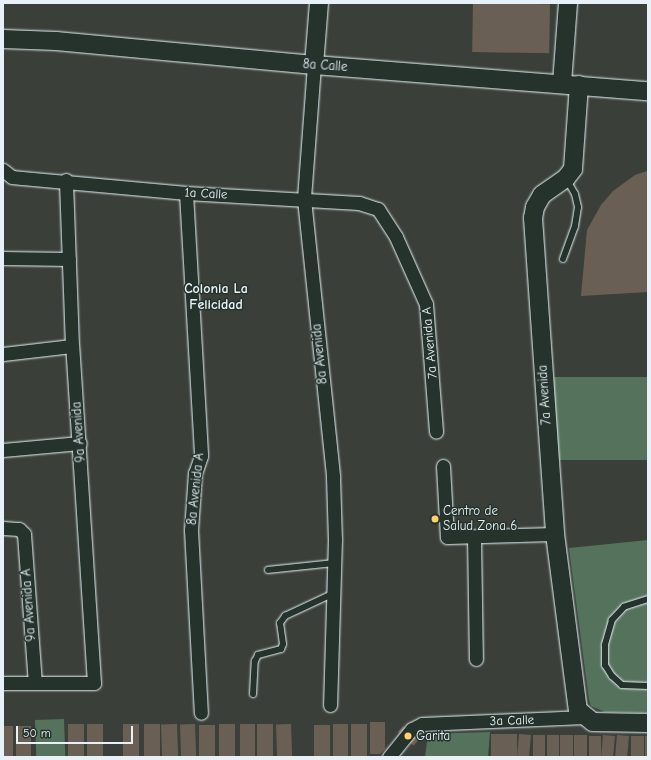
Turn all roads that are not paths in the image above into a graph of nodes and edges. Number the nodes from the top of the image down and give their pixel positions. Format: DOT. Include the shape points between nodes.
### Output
graph roads {
  1 [pos="319,3"];
  2 [pos="568,3"];
  3 [pos="3,39"];
  4 [pos="314,65"];
  5 [pos="570,84"];
  6 [pos="648,91"];
  7 [pos="3,170"];
  8 [pos="566,178"];
  9 [pos="66,180"];
  10 [pos="186,193"];
  11 [pos="304,200"];
  12 [pos="396,237"];
  13 [pos="3,258"];
  14 [pos="69,259"];
  15 [pos="563,259"];
  16 [pos="72,346"];
  17 [pos="3,354"];
  18 [pos="436,432"];
  19 [pos="80,442"];
  20 [pos="3,450"];
  21 [pos="443,466"];
  22 [pos="3,528"];
  23 [pos="555,534"];
  24 [pos="474,537"];
  25 [pos="334,563"];
  26 [pos="268,570"];
  27 [pos="332,594"];
  28 [pos="648,599"];
  29 [pos="476,659"];
  30 [pos="35,683"];
  31 [pos="3,684"];
  32 [pos="648,686"];
  33 [pos="253,694"];
  34 [pos="330,705"];
  35 [pos="201,713"];
  36 [pos="585,717"];
  37 [pos="648,723"];
  38 [pos="389,757"];
  1 -- 4 [label="main road, 8a Avenida"];
  2 -- 5 [label="main road, 7a Avenida"];
  3 -- 4 [label="main road, 8a Calle" via="56,41"];
  4 -- 5 [label="main road, 8a Calle"];
  4 -- 11 [label="street, 8a Avenida"];
  5 -- 6 [label="main road, 8a Calle"];
  5 -- 8 [label="main road, 7a Avenida" via="574,164"];
  7 -- 9 [label="street, 1a Calle" via="15,178"];
  8 -- 15 [label="lane" via="575,194 578,207 575,226"];
  8 -- 23 [label="main road, 7a Avenida" via="542,195 535,207 533,218"];
  9 -- 10 [label="street, 1a Calle"];
  9 -- 14 [label="street, 9a Avenida"];
  10 -- 11 [label="street, 1a Calle"];
  10 -- 35 [label="street, 8a Avenida A" via="201,456 195,473 191,530"];
  11 -- 12 [label="street, 1a Calle" via="359,203 374,207 384,215"];
  11 -- 25 [label="street, 8a Avenida" via="333,477"];
  12 -- 18 [label="street, 7a Avenida A" via="428,311"];
  13 -- 14 [label="street"];
  14 -- 16 [label="street, 9a Avenida"];
  16 -- 17 [label="street"];
  16 -- 19 [label="street, 9a Avenida"];
  19 -- 20 [label="street"];
  19 -- 30 [label="street, 9a Avenida" via="94,683"];
  21 -- 24 [label="street" via="447,537"];
  22 -- 30 [label="street, 9a Avenida A" via="19,530 24,534"];
  23 -- 24 [label="street"];
  23 -- 36 [label="main road, 7a Avenida" via="575,701"];
  24 -- 29 [label="street"];
  25 -- 26 [label="lane"];
  25 -- 27 [label="street, 8a Avenida"];
  27 -- 33 [label="lane" via="286,616 280,623 283,644 280,649 258,655 255,661"];
  27 -- 34 [label="street, 8a Avenida"];
  28 -- 32 [label="lane" via="624,607 612,620 605,664 612,676 622,685"];
  30 -- 31 [label="street"];
  36 -- 37 [label="main road, 3a Calle" via="593,722"];
  36 -- 38 [label="street, 3a Calle" via="422,724 412,730"];
}
